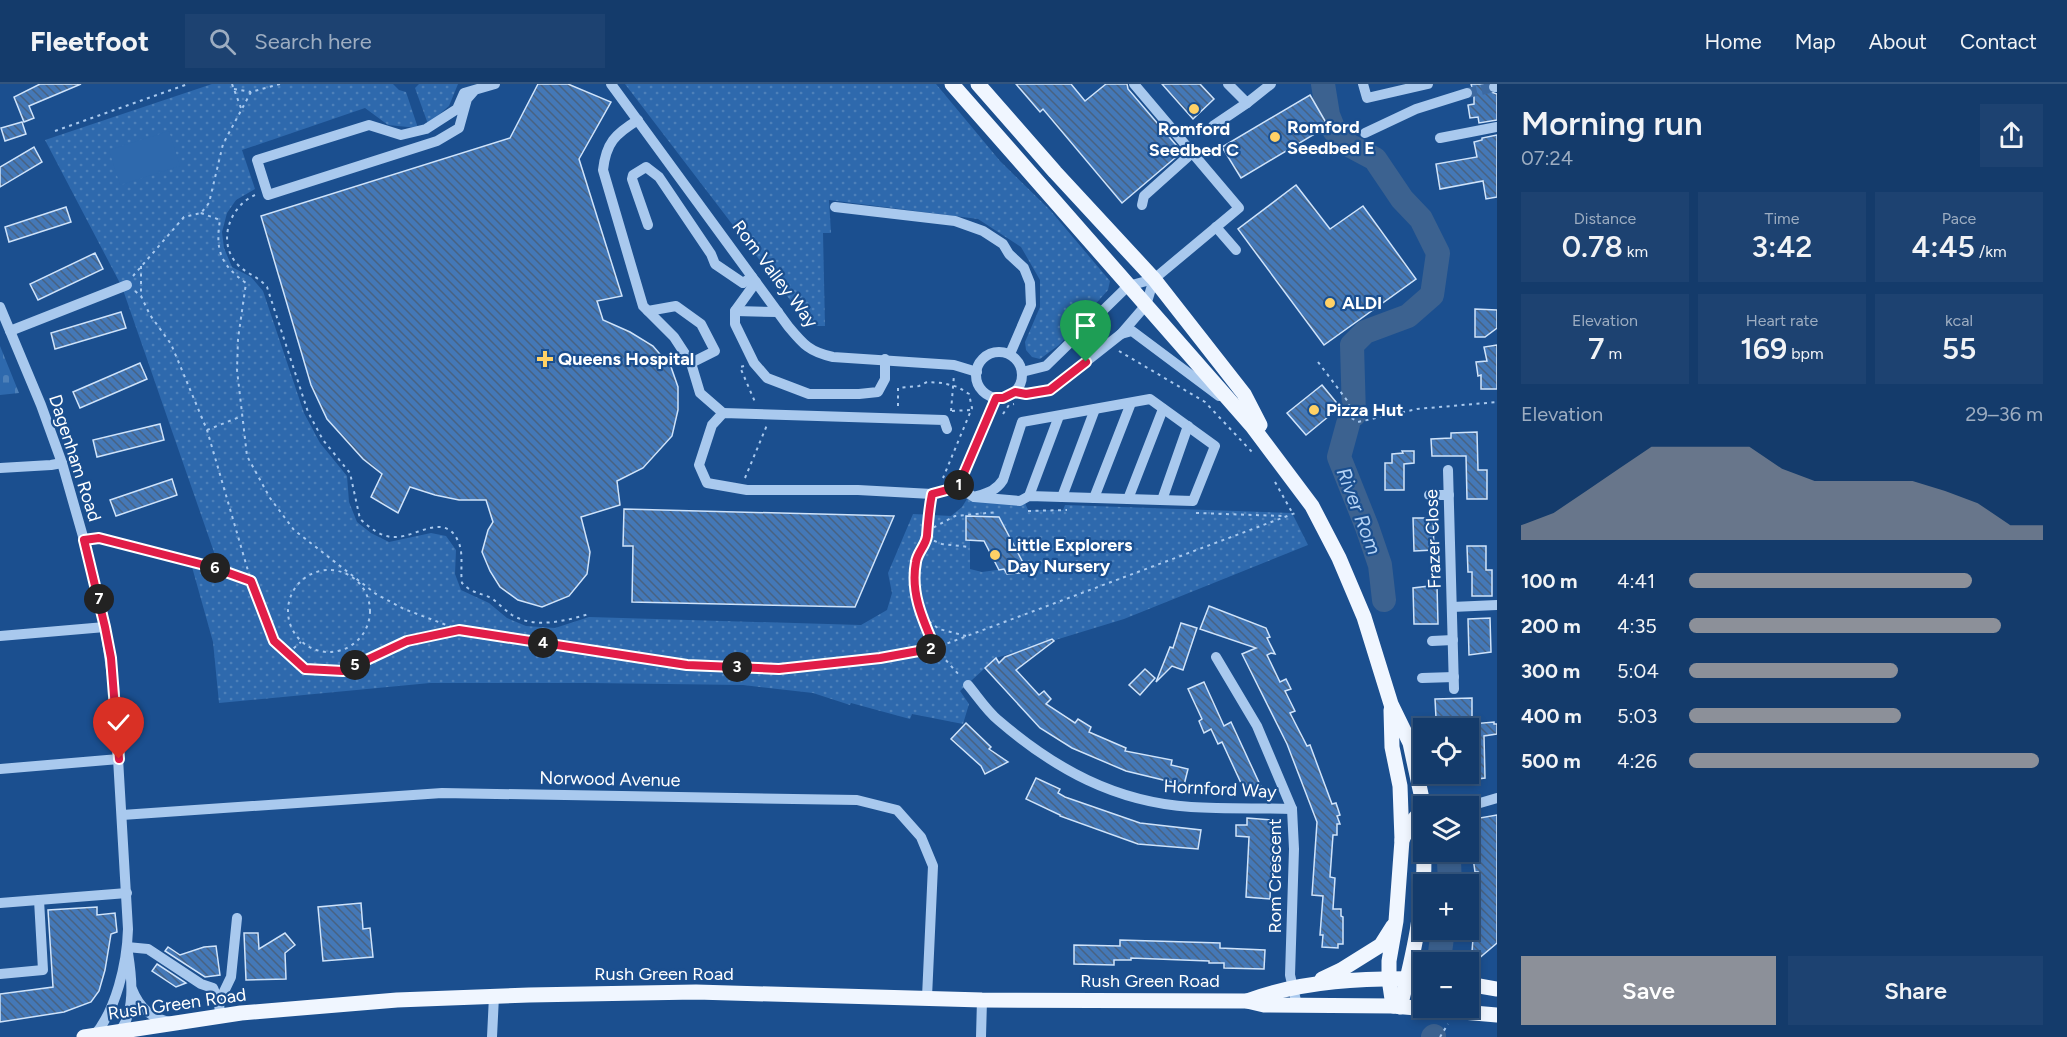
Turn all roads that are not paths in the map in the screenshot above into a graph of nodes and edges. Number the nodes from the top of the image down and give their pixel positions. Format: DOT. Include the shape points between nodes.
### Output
graph roads {
  1 [pos="495,84"];
  2 [pos="611,84"];
  3 [pos="952,84"];
  4 [pos="978,84"];
  5 [pos="1134,84"];
  6 [pos="1228,84"];
  7 [pos="1271,84"];
  8 [pos="1363,84"];
  9 [pos="1428,84"];
  10 [pos="474,91"];
  11 [pos="1467,93"];
  12 [pos="1247,104"];
  13 [pos="638,120"];
  14 [pos="1213,126"];
  15 [pos="1497,127"];
  16 [pos="1365,133"];
  17 [pos="1440,138"];
  18 [pos="1192,153"];
  19 [pos="1142,205"];
  20 [pos="835,207"];
  21 [pos="648,225"];
  22 [pos="1216,227"];
  23 [pos="1236,250"];
  24 [pos="734,253"];
  25 [pos="711,254"];
  26 [pos="1154,279"];
  27 [pos="754,280"];
  28 [pos="127,285"];
  29 [pos="1128,286"];
  30 [pos="1146,305"];
  31 [pos="0,307"];
  32 [pos="735,310"];
  33 [pos="648,311"];
  34 [pos="777,312"];
  35 [pos="10,331"];
  36 [pos="1121,334"];
  37 [pos="1010,354"];
  38 [pos="885,359"];
  39 [pos="692,363"];
  40 [pos="977,372"];
  41 [pos="1022,372"];
  42 [pos="1015,392"];
  43 [pos="996,398"];
  44 [pos="1131,403"];
  45 [pos="1095,409"];
  46 [pos="1163,409"];
  47 [pos="1238,410"];
  48 [pos="723,412"];
  49 [pos="1059,416"];
  50 [pos="1188,426"];
  51 [pos="947,429"];
  52 [pos="1278,460"];
  53 [pos="62,463"];
  54 [pos="0,468"];
  55 [pos="1448,470"];
  56 [pos="958,487"];
  57 [pos="1428,495"];
  58 [pos="1449,495"];
  59 [pos="1029,496"];
  60 [pos="974,497"];
  61 [pos="1062,497"];
  62 [pos="1094,498"];
  63 [pos="1128,499"];
  64 [pos="1162,500"];
  65 [pos="1497,605"];
  66 [pos="1452,606"];
  67 [pos="105,627"];
  68 [pos="0,636"];
  69 [pos="1453,640"];
  70 [pos="1432,641"];
  71 [pos="1216,657"];
  72 [pos="1454,677"];
  73 [pos="1422,678"];
  74 [pos="968,686"];
  75 [pos="1454,689"];
  76 [pos="1391,704"];
  77 [pos="119,759"];
  78 [pos="0,769"];
  79 [pos="1421,796"];
  80 [pos="1494,801"];
  81 [pos="1479,802"];
  82 [pos="1292,809"];
  83 [pos="122,815"];
  84 [pos="1413,821"];
  85 [pos="1402,840"];
  86 [pos="1424,862"];
  87 [pos="127,892"];
  88 [pos="39,900"];
  89 [pos="0,903"];
  90 [pos="237,918"];
  91 [pos="1396,921"];
  92 [pos="127,947"];
  93 [pos="1413,952"];
  94 [pos="0,974"];
  95 [pos="1407,978"];
  96 [pos="1413,978"];
  97 [pos="1389,979"];
  98 [pos="130,983"];
  99 [pos="1311,983"];
  100 [pos="1479,986"];
  101 [pos="1293,988"];
  102 [pos="1497,989"];
  103 [pos="494,996"];
  104 [pos="927,997"];
  105 [pos="982,1000"];
  106 [pos="1247,1002"];
  107 [pos="1298,1005"];
  108 [pos="1397,1006"];
  109 [pos="112,1007"];
  110 [pos="220,1009"];
  111 [pos="1497,1015"];
  112 [pos="182,1023"];
  113 [pos="116,1035"];
  114 [pos="91,1037"];
  115 [pos="492,1037"];
  116 [pos="981,1037"];
  1 -- 10 [label="street"];
  2 -- 13 [label="street, Rom Valley Way"];
  3 -- 29 [label="main road"];
  4 -- 26 [label="main road"];
  5 -- 18 [label="street"];
  6 -- 12 [label="street"];
  7 -- 12 [label="street"];
  8 -- 9 [label="street" via="1367,98"];
  10 -- 10 [label="street" via="467,99 459,128 437,141 268,195 266,191 257,160 369,125 400,135 426,129 457,109 464,93"];
  11 -- 16 [label="street" via="1416,109"];
  12 -- 14 [label="street"];
  13 -- 24 [label="street, Rom Valley Way"];
  13 -- 33 [label="street" via="611,141 603,170 643,306"];
  15 -- 17 [label="street"];
  18 -- 19 [label="street" via="1164,183 1144,196"];
  18 -- 22 [label="street" via="1239,208"];
  20 -- 37 [label="street" via="955,221 1004,244 1024,268 1030,283 1031,305"];
  21 -- 25 [label="street" via="633,179 646,166 659,177"];
  22 -- 23 [label="street"];
  22 -- 26 [label="street"];
  24 -- 25 [label="street" via="726,258"];
  24 -- 27 [label="street, Rom Valley Way"];
  25 -- 27 [label="street" via="715,264 743,283"];
  26 -- 29 [label="street"];
  26 -- 30 [label="street"];
  26 -- 52 [label="main road" via="1244,394"];
  27 -- 32 [label="street"];
  27 -- 34 [label="street, Rom Valley Way"];
  28 -- 35 [label="street"];
  29 -- 30 [label="main road"];
  29 -- 41 [label="street" via="1046,366"];
  30 -- 36 [label="street"];
  30 -- 47 [label="main road"];
  31 -- 35 [label="street, Dagenham Road"];
  32 -- 34 [label="street"];
  32 -- 38 [label="street" via="735,324 754,363 767,378 809,394 878,392 885,379"];
  33 -- 39 [label="street" via="674,337"];
  33 -- 39 [label="street" via="676,306 700,324 716,351"];
  34 -- 38 [label="street, Rom Valley Way" via="816,354"];
  35 -- 53 [label="street, Dagenham Road"];
  36 -- 42 [label="street" via="1050,390"];
  36 -- 47 [label="street" via="1132,331"];
  37 -- 40 [label="street" via="989,355"];
  37 -- 41 [label="street"];
  38 -- 40 [label="street, Rom Valley Way" via="954,365"];
  39 -- 48 [label="street" via="700,393"];
  40 -- 43 [label="street" via="981,389"];
  41 -- 42 [label="street"];
  42 -- 43 [label="street"];
  43 -- 56 [label="street"];
  44 -- 45 [label="street"];
  44 -- 46 [label="street" via="1150,399"];
  44 -- 62 [label="street"];
  45 -- 49 [label="street"];
  45 -- 61 [label="street"];
  46 -- 50 [label="street"];
  46 -- 63 [label="street"];
  47 -- 52 [label="main road"];
  48 -- 51 [label="street" via="944,420"];
  48 -- 56 [label="street" via="712,425 699,465 707,483 747,490 932,494"];
  49 -- 59 [label="street"];
  49 -- 60 [label="street" via="1022,422 999,487"];
  50 -- 64 [label="street"];
  50 -- 64 [label="street" via="1215,446 1193,501"];
  52 -- 76 [label="main road" via="1312,506 1339,558 1364,617"];
  53 -- 54 [label="street"];
  53 -- 67 [label="street, Dagenham Road"];
  55 -- 58 [label="street, Frazer Close"];
  56 -- 60 [label="street"];
  57 -- 58 [label="street"];
  58 -- 66 [label="street, Frazer Close"];
  59 -- 60 [label="street" via="1020,501"];
  59 -- 61 [label="street"];
  61 -- 62 [label="street"];
  62 -- 63 [label="street"];
  63 -- 64 [label="street"];
  65 -- 66 [label="street, Frazer Close"];
  66 -- 69 [label="street, Frazer Close"];
  67 -- 68 [label="street"];
  67 -- 77 [label="street, Dagenham Road"];
  69 -- 70 [label="street"];
  69 -- 72 [label="street, Frazer Close"];
  71 -- 82 [label="street, Rom Crescent" via="1257,726"];
  72 -- 73 [label="street"];
  72 -- 75 [label="street, Frazer Close"];
  74 -- 82 [label="street, Hornford Way" via="996,719 1059,767 1105,789 1190,807"];
  76 -- 79 [label="main road" via="1410,743"];
  76 -- 85 [label="main road"];
  77 -- 78 [label="street"];
  77 -- 83 [label="street, Dagenham Road"];
  80 -- 81 [label="street"];
  82 -- 101 [label="street, Rom Crescent"];
  83 -- 87 [label="street, Dagenham Road"];
  83 -- 104 [label="street, Norwood Avenue" via="442,793 858,800 897,810 921,837 933,866"];
  84 -- 85 [label="main road"];
  85 -- 91 [label="main road"];
  86 -- 93 [label="main road"];
  87 -- 88 [label="street"];
  87 -- 92 [label="street, Dagenham Road"];
  88 -- 89 [label="street"];
  88 -- 94 [label="street" via="43,970"];
  90 -- 110 [label="street" via="231,977"];
  91 -- 97 [label="main road"];
  91 -- 99 [label="main road, Rush Green Road" via="1381,945"];
  92 -- 98 [label="street, Dagenham Road"];
  92 -- 109 [label="street, Dagenham Road"];
  92 -- 110 [label="street" via="148,949 213,988"];
  93 -- 95 [label="main road"];
  95 -- 96 [label="main road, Rush Green Road"];
  95 -- 97 [label="main road, Rush Green Road"];
  95 -- 108 [label="main road"];
  97 -- 99 [label="main road, Rush Green Road"];
  97 -- 108 [label="main road"];
  98 -- 112 [label="street" via="138,1002 150,1013 165,1021"];
  98 -- 113 [label="street, Dagenham Road" via="128,1019"];
  99 -- 101 [label="main road, Rush Green Road"];
  100 -- 102 [label="main road"];
  101 -- 106 [label="main road, Rush Green Road"];
  101 -- 107 [label="street, Rom Crescent"];
  103 -- 104 [label="main road, Rush Green Road" via="696,992"];
  103 -- 110 [label="main road, Rush Green Road"];
  103 -- 115 [label="street"];
  104 -- 105 [label="main road, Rush Green Road"];
  105 -- 106 [label="main road, Rush Green Road"];
  105 -- 116 [label="street"];
  106 -- 107 [label="main road, Rush Green Road"];
  107 -- 108 [label="main road, Rush Green Road"];
  108 -- 111 [label="main road, Rush Green Road"];
  109 -- 113 [label="street, Dagenham Road"];
  109 -- 114 [label="street, Dagenham Road"];
  110 -- 112 [label="main road, Rush Green Road"];
  112 -- 113 [label="main road, Rush Green Road"];
  113 -- 114 [label="main road, Rush Green Road"];
}
